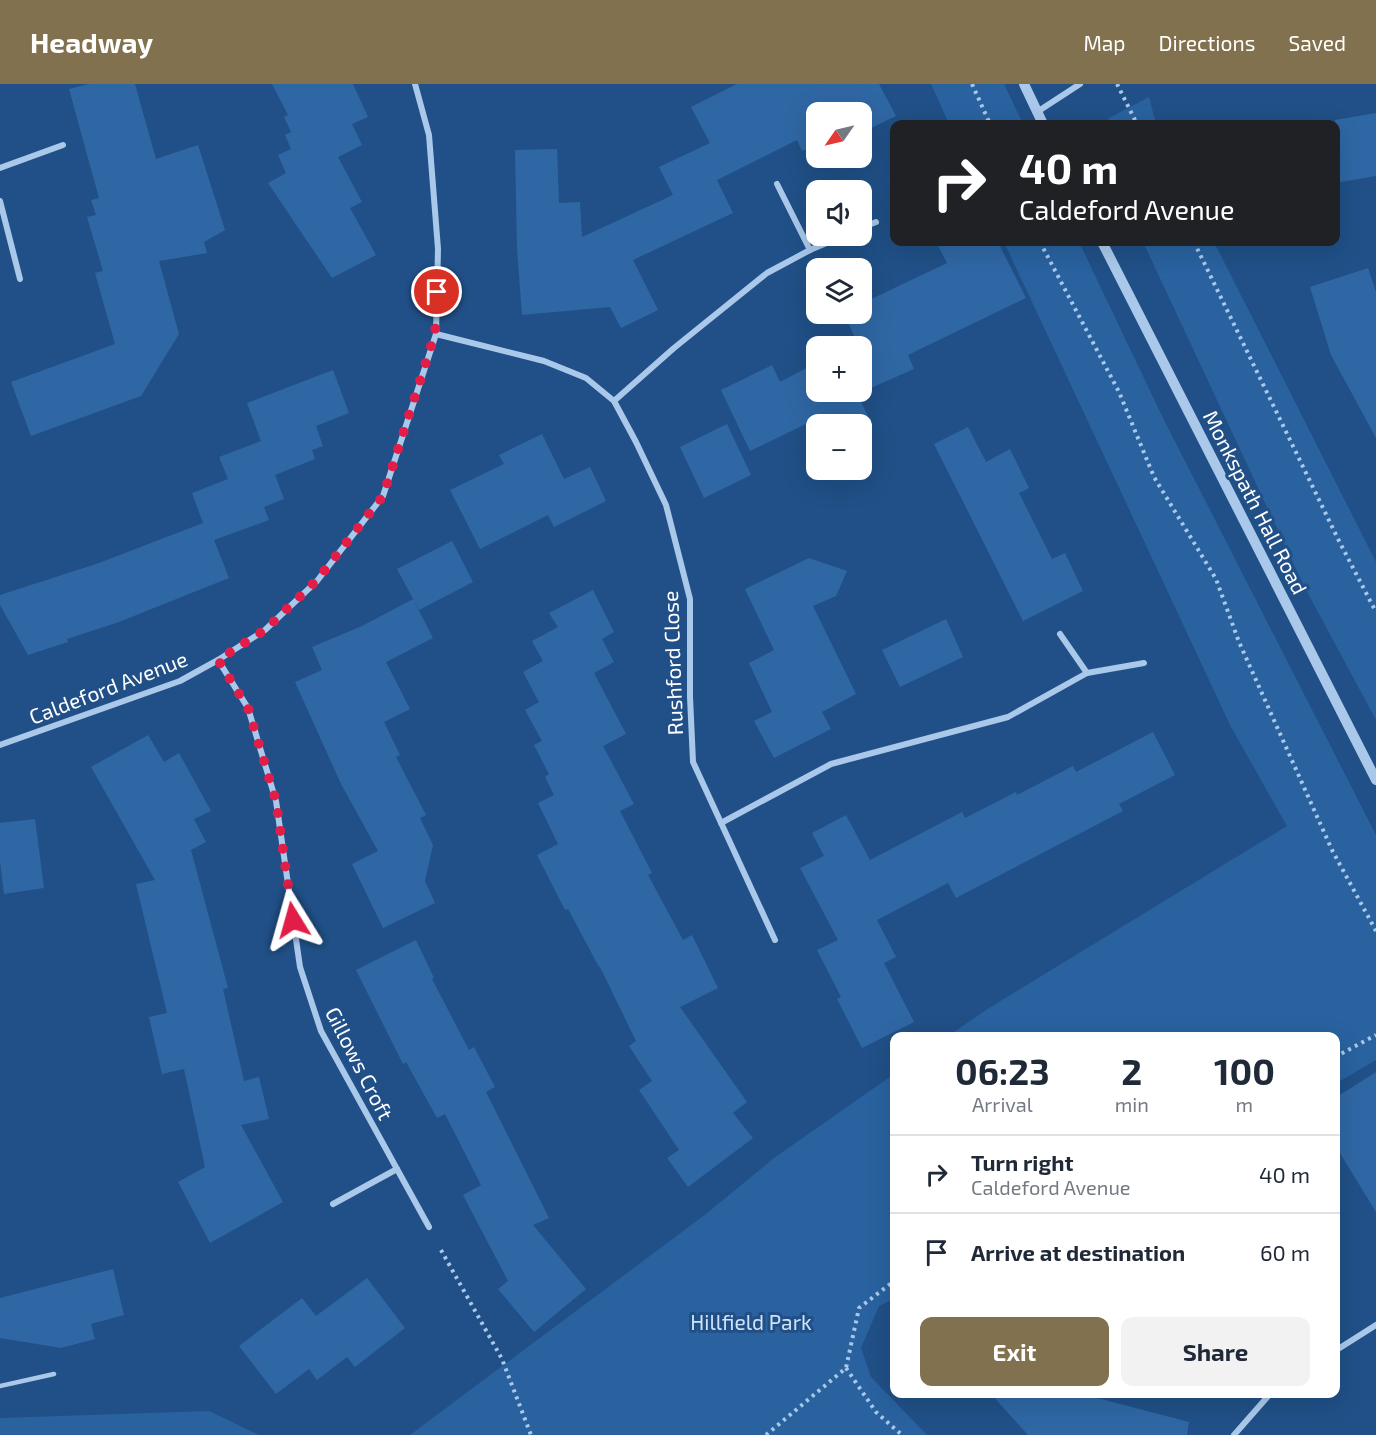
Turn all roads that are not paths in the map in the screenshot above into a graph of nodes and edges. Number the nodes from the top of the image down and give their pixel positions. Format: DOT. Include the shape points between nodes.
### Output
graph roads {
  1 [pos="415,84"];
  2 [pos="1024,84"];
  3 [pos="1080,84"];
  4 [pos="1037,112"];
  5 [pos="1041,120"];
  6 [pos="63,145"];
  7 [pos="0,168"];
  8 [pos="777,184"];
  9 [pos="0,201"];
  10 [pos="876,222"];
  11 [pos="872,224"];
  12 [pos="819,246"];
  13 [pos="1104,246"];
  14 [pos="810,250"];
  15 [pos="21,279"];
  16 [pos="435,334"];
  17 [pos="614,401"];
  18 [pos="1060,634"];
  19 [pos="218,660"];
  20 [pos="1144,663"];
  21 [pos="1087,673"];
  22 [pos="0,745"];
  23 [pos="1376,780"];
  24 [pos="721,823"];
  25 [pos="775,940"];
  26 [pos="397,1169"];
  27 [pos="333,1204"];
  28 [pos="429,1227"];
  29 [pos="1376,1325"];
  30 [pos="1340,1348"];
  31 [pos="54,1374"];
  32 [pos="0,1386"];
  33 [pos="1266,1398"];
  34 [pos="1234,1435"];
  1 -- 16 [label="street, Caldeford Avenue" via="429,135 438,249"];
  2 -- 4 [label="street"];
  3 -- 4 [label="street"];
  4 -- 5 [label="street"];
  6 -- 7 [label="street"];
  8 -- 14 [label="street"];
  9 -- 15 [label="street"];
  10 -- 11 [label="street"];
  12 -- 14 [label="street"];
  13 -- 23 [label="street, Monkspath Hall Road"];
  14 -- 17 [label="street" via="767,273"];
  16 -- 17 [label="street, Rushford Close" via="544,361 586,378"];
  16 -- 19 [label="street, Caldeford Avenue" via="383,496 317,580 265,630"];
  17 -- 24 [label="street, Rushford Close" via="666,506 690,599 693,762"];
  18 -- 21 [label="street"];
  19 -- 22 [label="street, Caldeford Avenue" via="180,681"];
  19 -- 26 [label="street, Gillows Croft" via="248,708 276,801 300,967 321,1030"];
  20 -- 21 [label="street"];
  21 -- 24 [label="street" via="1008,717 831,764"];
  24 -- 25 [label="street, Rushford Close"];
  26 -- 27 [label="street"];
  26 -- 28 [label="street, Gillows Croft"];
  29 -- 30 [label="street"];
  31 -- 32 [label="lane"];
  33 -- 34 [label="street"];
}
